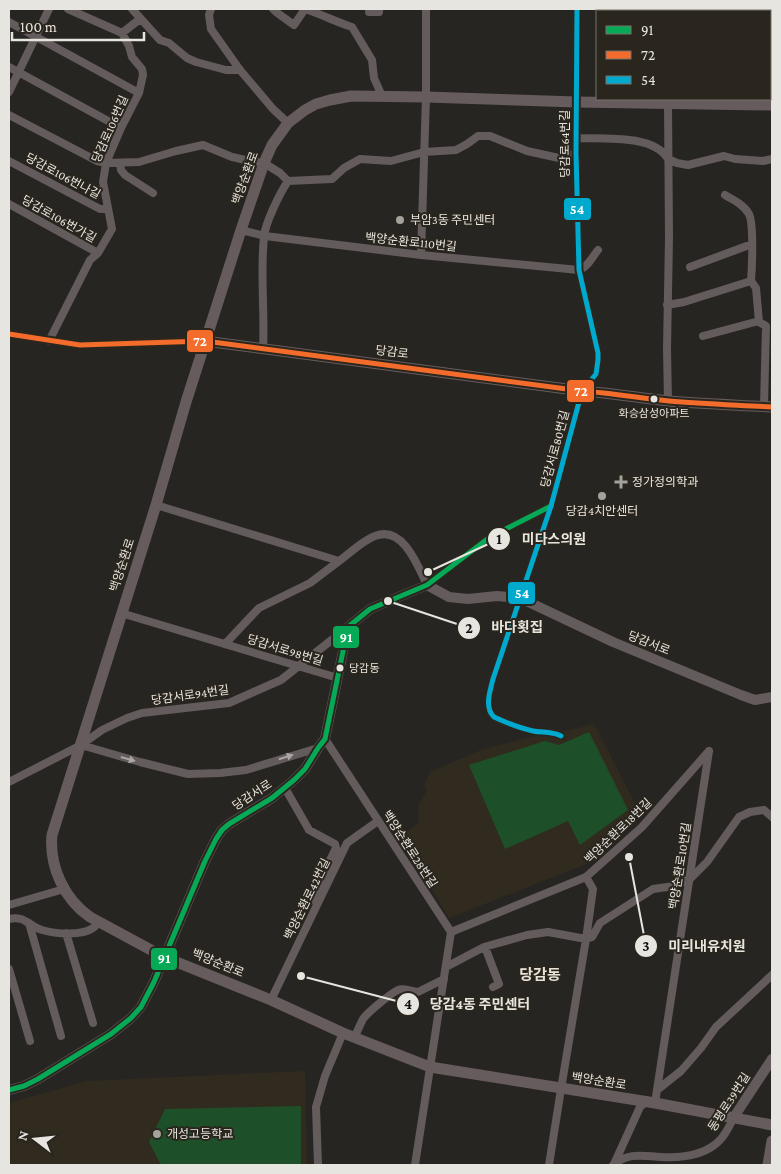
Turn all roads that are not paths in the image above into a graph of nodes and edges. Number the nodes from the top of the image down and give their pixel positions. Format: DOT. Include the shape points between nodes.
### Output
graph roads {
  1 [pos="48,9"];
  2 [pos="68,9"];
  3 [pos="132,9"];
  4 [pos="211,9"];
  5 [pos="273,9"];
  6 [pos="379,9"];
  7 [pos="426,9"];
  8 [pos="577,9"];
  9 [pos="369,12"];
  10 [pos="140,19"];
  11 [pos="9,22"];
  12 [pos="122,33"];
  13 [pos="35,37"];
  14 [pos="9,67"];
  15 [pos="240,70"];
  16 [pos="18,72"];
  17 [pos="9,92"];
  18 [pos="139,93"];
  19 [pos="382,96"];
  20 [pos="426,97"];
  21 [pos="576,102"];
  22 [pos="668,103"];
  23 [pos="772,105"];
  24 [pos="9,116"];
  25 [pos="288,123"];
  26 [pos="121,128"];
  27 [pos="576,138"];
  28 [pos="424,152"];
  29 [pos="576,153"];
  30 [pos="668,159"];
  31 [pos="772,159"];
  32 [pos="9,161"];
  33 [pos="120,162"];
  34 [pos="106,163"];
  35 [pos="264,163"];
  36 [pos="288,181"];
  37 [pos="153,192"];
  38 [pos="725,195"];
  39 [pos="9,204"];
  40 [pos="108,209"];
  41 [pos="241,230"];
  42 [pos="264,235"];
  43 [pos="752,244"];
  44 [pos="598,250"];
  45 [pos="98,253"];
  46 [pos="421,255"];
  47 [pos="690,267"];
  48 [pos="579,270"];
  49 [pos="751,281"];
  50 [pos="667,305"];
  51 [pos="759,320"];
  52 [pos="9,334"];
  53 [pos="703,336"];
  54 [pos="49,341"];
  55 [pos="205,342"];
  56 [pos="264,349"];
  57 [pos="582,391"];
  58 [pos="668,401"];
  59 [pos="768,407"];
  60 [pos="156,504"];
  61 [pos="551,506"];
  62 [pos="339,561"];
  63 [pos="427,585"];
  64 [pos="520,598"];
  65 [pos="121,613"];
  66 [pos="348,627"];
  67 [pos="225,644"];
  68 [pos="299,666"];
  69 [pos="338,678"];
  70 [pos="772,697"];
  71 [pos="561,736"];
  72 [pos="325,739"];
  73 [pos="81,745"];
  74 [pos="318,748"];
  75 [pos="709,752"];
  76 [pos="9,782"];
  77 [pos="285,788"];
  78 [pos="772,817"];
  79 [pos="378,821"];
  80 [pos="586,877"];
  81 [pos="689,879"];
  82 [pos="64,889"];
  83 [pos="310,901"];
  84 [pos="9,905"];
  85 [pos="9,919"];
  86 [pos="99,922"];
  87 [pos="29,923"];
  88 [pos="451,932"];
  89 [pos="66,933"];
  90 [pos="586,939"];
  91 [pos="485,947"];
  92 [pos="164,957"];
  93 [pos="446,967"];
  94 [pos="9,969"];
  95 [pos="772,976"];
  96 [pos="444,980"];
  97 [pos="493,987"];
  98 [pos="272,1000"];
  99 [pos="93,1023"];
  100 [pos="343,1033"];
  101 [pos="61,1036"];
  102 [pos="354,1038"];
  103 [pos="30,1041"];
  104 [pos="772,1059"];
  105 [pos="430,1067"];
  106 [pos="561,1089"];
  107 [pos="9,1090"];
  108 [pos="658,1090"];
  109 [pos="650,1102"];
  110 [pos="734,1117"];
  111 [pos="772,1124"];
  112 [pos="772,1141"];
  113 [pos="549,1162"];
  114 [pos="318,1165"];
  115 [pos="415,1165"];
  116 [pos="540,1165"];
  117 [pos="614,1165"];
  118 [pos="768,1165"];
  1 -- 13 [label="street"];
  2 -- 12 [label="street"];
  3 -- 10 [label="street"];
  4 -- 15 [label="street" via="211,29"];
  5 -- 19 [label="street" via="294,24 304,9 352,27 372,60 374,78"];
  6 -- 9 [label="street" via="379,12"];
  7 -- 20 [label="street"];
  8 -- 21 [label="street, 당감로64번길"];
  10 -- 12 [label="street"];
  10 -- 15 [label="street" via="160,40 187,58 226,70"];
  11 -- 13 [label="street"];
  12 -- 18 [label="street, 당감로106번길" via="132,57 142,69"];
  13 -- 16 [label="street"];
  13 -- 18 [label="street"];
  14 -- 16 [label="street"];
  15 -- 25 [label="street"];
  16 -- 17 [label="street"];
  16 -- 26 [label="street"];
  18 -- 26 [label="street, 당감로106번길"];
  19 -- 20 [label="main road, 백양순환로"];
  19 -- 25 [label="main road, 백양순환로" via="330,100 305,110"];
  20 -- 21 [label="main road, 백양순환로"];
  20 -- 28 [label="street"];
  21 -- 22 [label="main road, 백양순환로"];
  21 -- 27 [label="street, 당감로64번길"];
  22 -- 23 [label="main road, 백양순환로"];
  22 -- 30 [label="street"];
  24 -- 34 [label="street"];
  25 -- 35 [label="main road, 백양순환로"];
  26 -- 34 [label="street, 당감로106번길"];
  27 -- 29 [label="street, 당감로64번길"];
  27 -- 30 [label="street" via="635,140 650,144"];
  28 -- 29 [label="street" via="456,150 478,136 490,136 526,151 558,158"];
  28 -- 36 [label="street" via="391,161 360,159 332,179"];
  28 -- 46 [label="street"];
  29 -- 48 [label="street, 당감로64번길"];
  30 -- 31 [label="street" via="681,164 724,156 763,161"];
  30 -- 50 [label="street"];
  32 -- 40 [label="street, 당감로106번나길" via="100,209"];
  33 -- 34 [label="street"];
  33 -- 35 [label="street" via="139,162 203,145 232,157"];
  33 -- 37 [label="street" via="125,175"];
  34 -- 40 [label="street, 당감로106번길" via="103,182"];
  35 -- 36 [label="street"];
  35 -- 41 [label="main road, 백양순환로"];
  36 -- 42 [label="street"];
  38 -- 43 [label="street" via="744,207 750,216"];
  39 -- 45 [label="street, 당감로106번가길"];
  40 -- 45 [label="street, 당감로106번길" via="112,229"];
  41 -- 42 [label="street, 백양순환로110번길"];
  41 -- 55 [label="main road, 백양순환로"];
  42 -- 46 [label="street, 백양순환로110번길"];
  42 -- 56 [label="street"];
  43 -- 47 [label="street"];
  43 -- 49 [label="street"];
  44 -- 48 [label="street"];
  45 -- 54 [label="street, 당감로106번길" via="90,260"];
  46 -- 48 [label="street, 백양순환로110번길"];
  48 -- 57 [label="street, 당감로64번길" via="598,353 596,374"];
  49 -- 50 [label="street"];
  49 -- 51 [label="street" via="756,288"];
  50 -- 58 [label="street"];
  51 -- 53 [label="street"];
  51 -- 59 [label="street" via="766,326"];
  52 -- 54 [label="street, 당감로"];
  54 -- 55 [label="street, 당감로" via="80,346"];
  55 -- 56 [label="main road, 당감로"];
  55 -- 60 [label="main road, 백양순환로"];
  56 -- 57 [label="main road, 당감로"];
  57 -- 58 [label="main road, 당감로"];
  57 -- 61 [label="street, 당감서로80번길"];
  58 -- 59 [label="main road, 당감로"];
  60 -- 62 [label="street"];
  60 -- 65 [label="main road, 백양순환로"];
  61 -- 63 [label="street" via="490,537"];
  61 -- 64 [label="street, 당감서로80번길"];
  62 -- 63 [label="street, 당감서로98번길" via="374,536 388,535 408,548"];
  62 -- 67 [label="street, 당감서로98번길" via="310,583 259,608"];
  63 -- 64 [label="street, 당감서로" via="450,597"];
  63 -- 66 [label="street" via="370,609"];
  64 -- 70 [label="street, 당감서로" via="613,642 741,695 755,700"];
  64 -- 71 [label="street" via="493,679 489,709 494,717 512,725"];
  65 -- 67 [label="street, 당감서로98번길"];
  65 -- 73 [label="main road, 백양순환로"];
  66 -- 68 [label="street, 당감서로94번길"];
  66 -- 69 [label="street, 당감서로"];
  67 -- 68 [label="street, 당감서로98번길"];
  68 -- 69 [label="street, 당감서로98번길"];
  68 -- 73 [label="street, 당감서로94번길" via="281,680 229,703 142,713 102,730"];
  69 -- 72 [label="street, 당감서로"];
  72 -- 74 [label="street, 당감서로"];
  72 -- 79 [label="street, 백양순환로28번길"];
  73 -- 74 [label="street, one-way" via="188,774 246,770"];
  73 -- 76 [label="street, 당감서로94번길"];
  73 -- 82 [label="main road, 백양순환로" via="52,835 54,864"];
  74 -- 77 [label="street, 당감서로" via="305,769"];
  75 -- 80 [label="street, 백양순환로18번길" via="642,827"];
  75 -- 81 [label="street, 백양순환로10번길"];
  77 -- 83 [label="street" via="309,830 335,844 336,848"];
  77 -- 92 [label="street, 당감서로" via="222,830 205,861"];
  78 -- 81 [label="street" via="764,810 739,817 707,862"];
  79 -- 88 [label="street, 백양순환로28번길"];
  79 -- 98 [label="street, 백양순환로42번길" via="347,843"];
  80 -- 88 [label="street"];
  80 -- 90 [label="street, 백양순환로18번길" via="593,888"];
  81 -- 90 [label="street" via="674,886 653,889 600,924 592,937"];
  81 -- 108 [label="street, 백양순환로10번길"];
  82 -- 84 [label="street"];
  82 -- 86 [label="main road, 백양순환로" via="82,912"];
  85 -- 87 [label="street" via="20,918"];
  86 -- 89 [label="street" via="93,928"];
  86 -- 92 [label="main road, 백양순환로"];
  87 -- 89 [label="street" via="41,930"];
  87 -- 101 [label="street"];
  88 -- 93 [label="street"];
  89 -- 99 [label="street"];
  90 -- 91 [label="street" via="548,932"];
  90 -- 106 [label="street, 백양순환로18번길"];
  91 -- 93 [label="street"];
  91 -- 97 [label="street" via="499,984"];
  92 -- 98 [label="main road, 백양순환로"];
  92 -- 107 [label="street, 당감서로" via="141,1007 123,1026 38,1079"];
  93 -- 96 [label="street"];
  94 -- 103 [label="street"];
  95 -- 108 [label="street" via="716,1027 681,1071"];
  96 -- 102 [label="street" via="418,992 399,990 364,1018"];
  96 -- 105 [label="street"];
  98 -- 100 [label="main road, 백양순환로"];
  100 -- 102 [label="main road, 백양순환로"];
  100 -- 114 [label="street" via="316,1107"];
  102 -- 105 [label="main road, 백양순환로"];
  104 -- 110 [label="street, 동평로39번길"];
  105 -- 106 [label="main road, 백양순환로"];
  105 -- 115 [label="street"];
  106 -- 109 [label="main road, 백양순환로"];
  106 -- 113 [label="street, 백양순환로18번길"];
  108 -- 109 [label="street, 백양순환로10번길"];
  109 -- 110 [label="main road, 백양순환로"];
  109 -- 117 [label="street" via="640,1107"];
  110 -- 111 [label="main road, 백양순환로"];
  110 -- 117 [label="street, 동평로39번길" via="721,1140 698,1153 675,1157 640,1154 621,1159"];
  112 -- 118 [label="main road"];
  113 -- 116 [label="street"];
}
